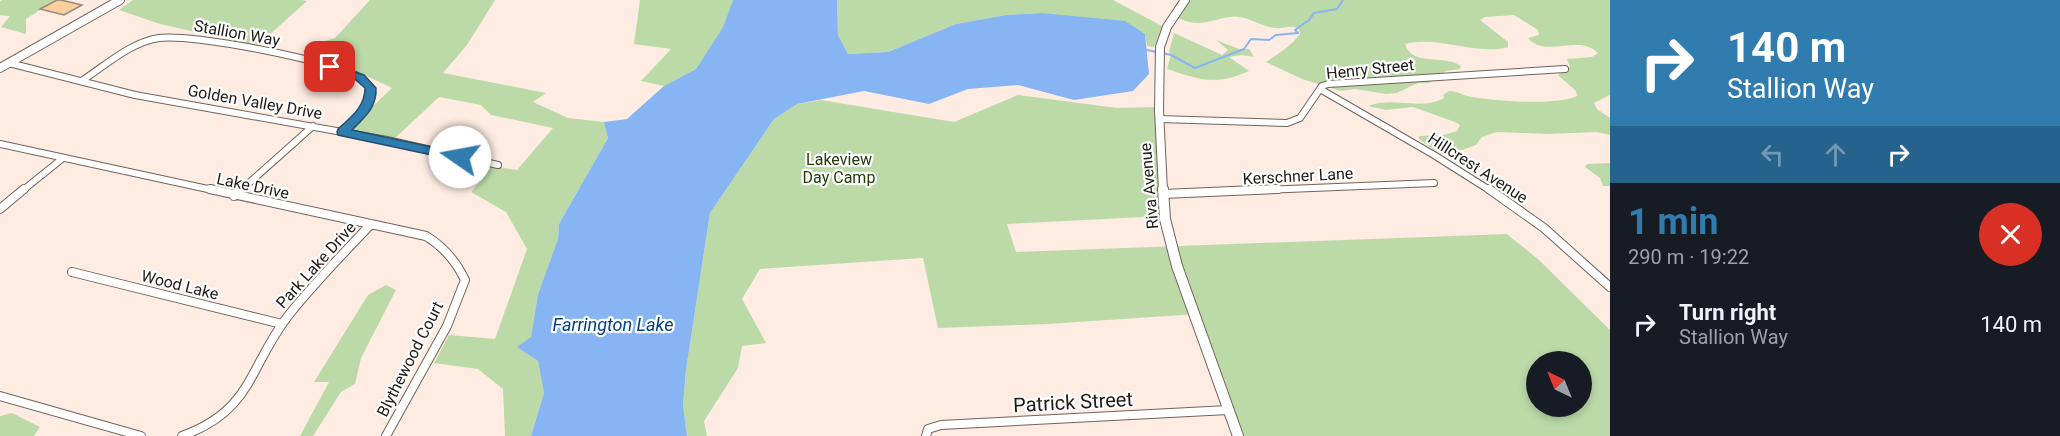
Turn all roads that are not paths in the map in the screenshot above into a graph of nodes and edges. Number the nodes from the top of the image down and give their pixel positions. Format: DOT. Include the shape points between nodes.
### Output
graph roads {
  1 [pos="120,0"];
  2 [pos="1185,0"];
  3 [pos="9,63"];
  4 [pos="0,68"];
  5 [pos="1565,69"];
  6 [pos="83,80"];
  7 [pos="1320,89"];
  8 [pos="1159,119"];
  9 [pos="313,126"];
  10 [pos="343,132"];
  11 [pos="0,144"];
  12 [pos="63,158"];
  13 [pos="498,165"];
  14 [pos="1434,183"];
  15 [pos="1163,194"];
  16 [pos="234,196"];
  17 [pos="0,209"];
  18 [pos="371,224"];
  19 [pos="72,272"];
  20 [pos="1610,286"];
  21 [pos="459,294"];
  22 [pos="282,324"];
  23 [pos="0,396"];
  24 [pos="1228,410"];
  25 [pos="141,436"];
  26 [pos="182,436"];
  27 [pos="386,436"];
  28 [pos="926,436"];
  29 [pos="1238,436"];
  1 -- 3 [label="street"];
  2 -- 8 [label="street, Riva Avenue" via="1165,31 1160,52"];
  3 -- 4 [label="street"];
  3 -- 6 [label="street, Golden Valley Drive"];
  5 -- 7 [label="street, Henry Street" via="1364,81 1328,84"];
  6 -- 9 [label="street, Golden Valley Drive" via="135,94"];
  6 -- 10 [label="street, Stallion Way" via="130,49 158,38 183,38 292,57 349,72 370,88 371,100"];
  7 -- 8 [label="street, Henry Street" via="1300,118 1287,123"];
  7 -- 20 [label="street, Hillcrest Avenue" via="1505,198 1582,258"];
  8 -- 15 [label="street, Riva Avenue"];
  9 -- 10 [label="street, Golden Valley Drive"];
  9 -- 16 [label="street"];
  10 -- 13 [label="street, Golden Valley Drive"];
  11 -- 12 [label="street, Lake Drive"];
  12 -- 16 [label="street, Lake Drive"];
  12 -- 17 [label="street"];
  14 -- 15 [label="street, Kerschner Lane"];
  15 -- 24 [label="street, Riva Avenue" via="1177,266"];
  16 -- 18 [label="street, Lake Drive"];
  18 -- 21 [label="street, Lake Drive" via="426,236 444,246 457,261 465,280"];
  18 -- 22 [label="street, Park Lake Drive"];
  19 -- 22 [label="street, Wood Lake"];
  21 -- 27 [label="street, Blythewood Court" via="447,326"];
  22 -- 26 [label="street, Park Lake Drive" via="248,387 230,409 211,424"];
  23 -- 25 [label="street"];
  24 -- 28 [label="street, Patrick Street" via="941,425 928,429"];
  24 -- 29 [label="street, Riva Avenue"];
}
